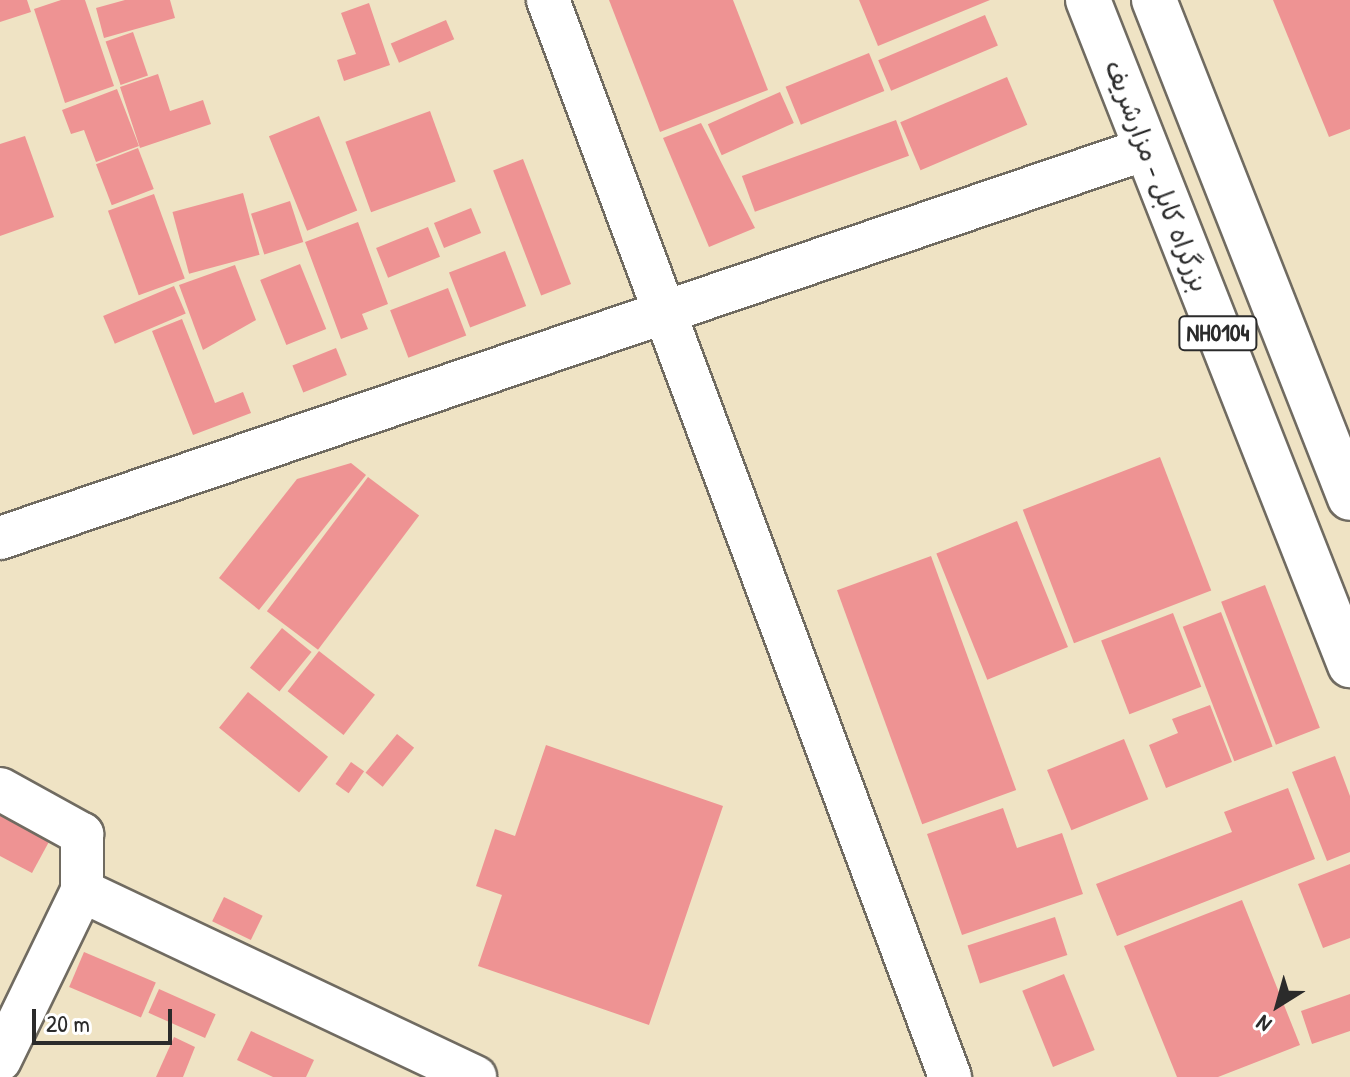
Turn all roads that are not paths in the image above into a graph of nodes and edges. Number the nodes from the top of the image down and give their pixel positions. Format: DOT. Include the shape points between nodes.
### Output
graph roads {
  1 [pos="548,0"];
  2 [pos="1088,0"];
  3 [pos="1154,0"];
  4 [pos="1145,149"];
  5 [pos="669,310"];
  6 [pos="1350,498"];
  7 [pos="0,538"];
  8 [pos="1350,665"];
  9 [pos="0,789"];
  10 [pos="82,891"];
  11 [pos="0,1060"];
  12 [pos="475,1077"];
  13 [pos="950,1077"];
  1 -- 5 [label="street"];
  2 -- 4 [label="highway, بزرگراه کابل - مزارشریف / NH0104"];
  3 -- 6 [label="highway, NH0104"];
  4 -- 5 [label="street"];
  4 -- 8 [label="highway, بزرگراه کابل - مزارشریف / NH0104"];
  5 -- 7 [label="street"];
  5 -- 13 [label="street"];
  9 -- 10 [label="street" via="82,834"];
  10 -- 11 [label="street"];
  10 -- 12 [label="street"];
}
